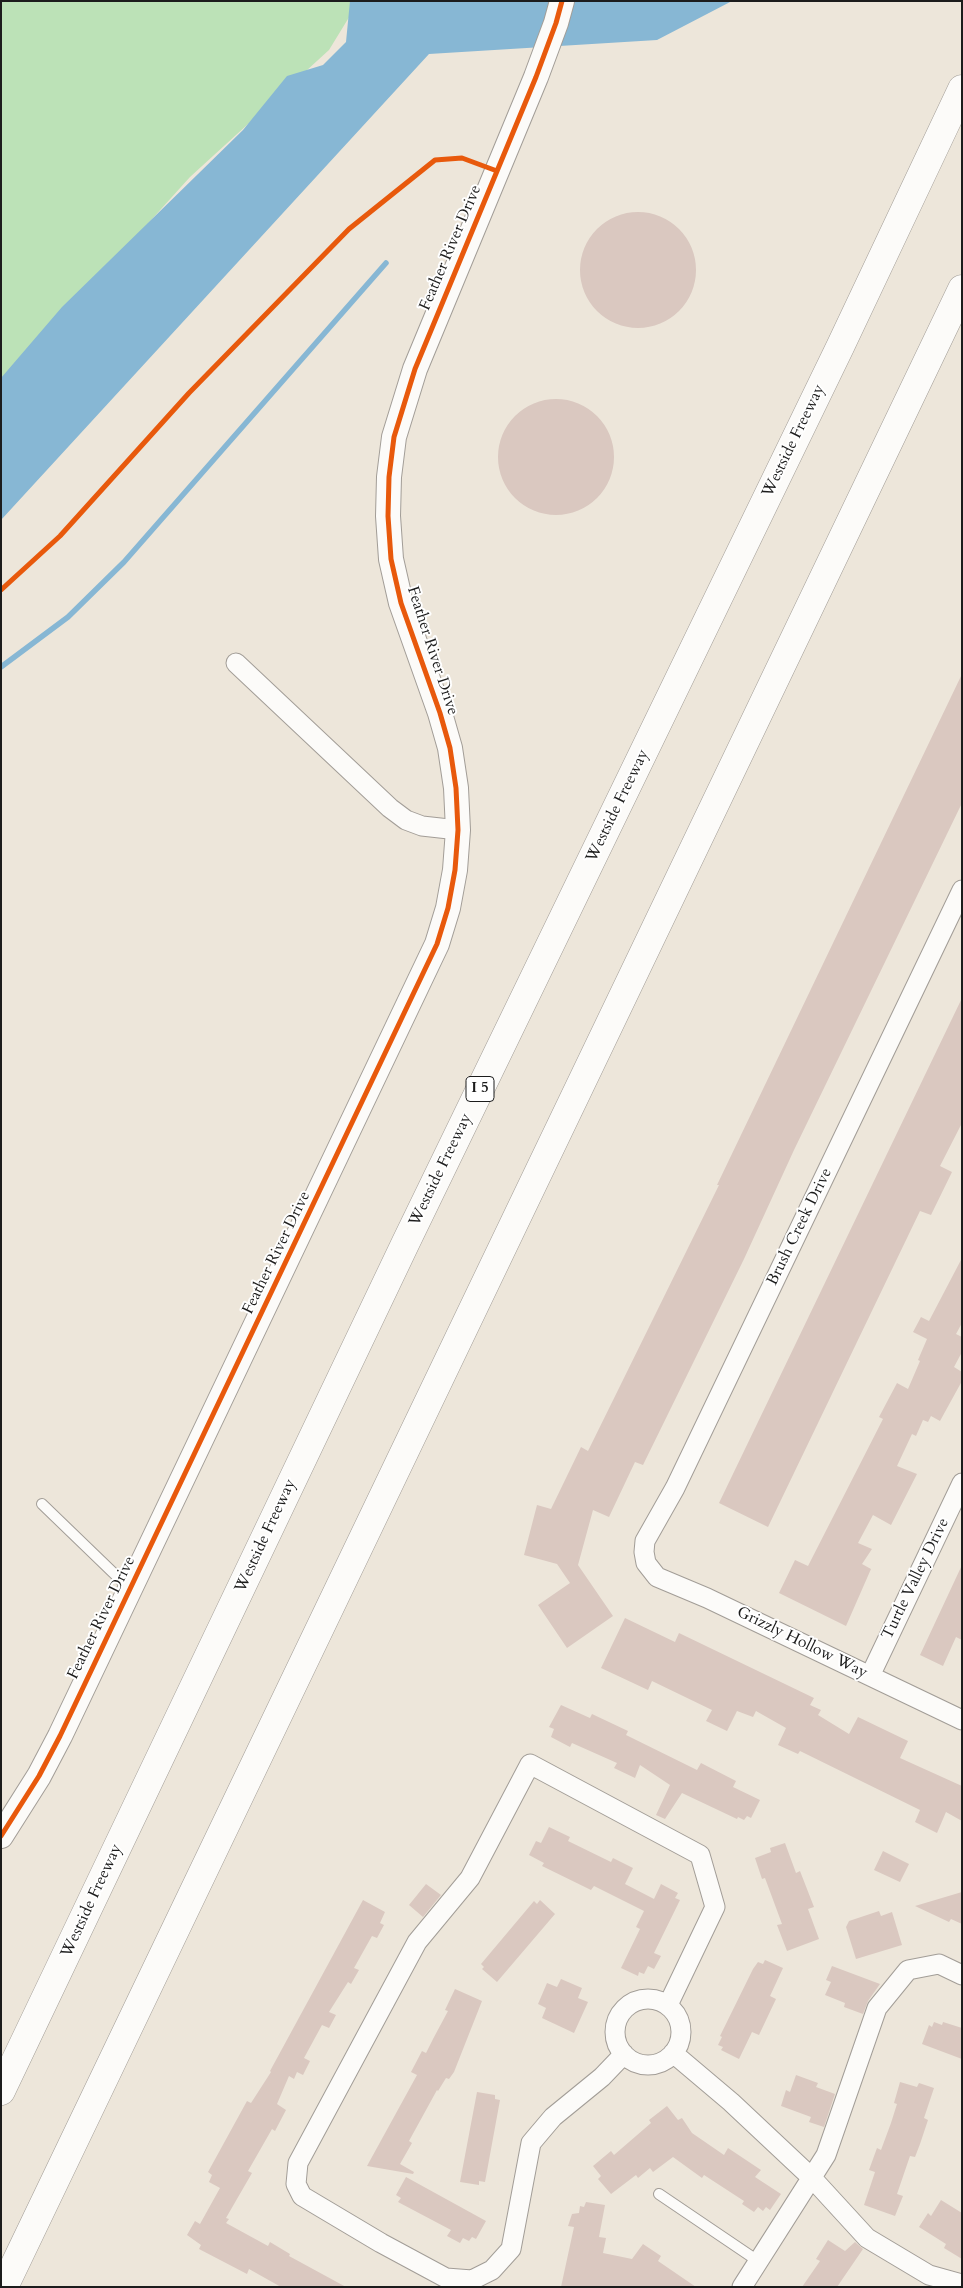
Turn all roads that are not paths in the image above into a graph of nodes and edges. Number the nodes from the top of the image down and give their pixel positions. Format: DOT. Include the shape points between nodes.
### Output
graph roads {
  1 [pos="562,1"];
  2 [pos="962,88"];
  3 [pos="962,289"];
  4 [pos="236,663"];
  5 [pos="458,830"];
  6 [pos="962,890"];
  7 [pos="962,1483"];
  8 [pos="42,1504"];
  9 [pos="646,1563"];
  10 [pos="130,1589"];
  11 [pos="870,1676"];
  12 [pos="962,1720"];
  13 [pos="1,1836"];
  14 [pos="962,1974"];
  15 [pos="668,2005"];
  16 [pos="673,2053"];
  17 [pos="624,2054"];
  18 [pos="1,2091"];
  19 [pos="812,2178"];
  20 [pos="659,2194"];
  21 [pos="758,2261"];
  22 [pos="962,2284"];
  23 [pos="4,2287"];
  24 [pos="742,2287"];
  1 -- 5 [label="street, Feather River Drive" via="546,50 412,376 394,437 388,516 391,559 401,603 450,748"];
  2 -- 18 [label="highway, Westside Freeway / I 5"];
  3 -- 23 [label="highway"];
  4 -- 5 [label="street" via="390,808 406,820 422,826"];
  5 -- 10 [label="street, Feather River Drive" via="455,870 438,944"];
  6 -- 9 [label="street, Brush Creek Drive" via="675,1488 645,1541"];
  7 -- 11 [label="street, Turtle Valley Drive"];
  8 -- 10 [label="lane"];
  9 -- 11 [label="street, Grizzly Hollow Way" via="657,1577"];
  10 -- 13 [label="street, Feather River Drive" via="48,1760"];
  11 -- 12 [label="street, Grizzly Hollow Way"];
  14 -- 19 [label="street" via="939,1964 908,1970 877,2008 826,2155"];
  15 -- 16 [label="street" via="680,2022 681,2034"];
  15 -- 17 [label="street" via="647,1998 627,2006 615,2024 618,2046"];
  15 -- 17 [label="street" via="715,1907 700,1855 530,1764 470,1878 417,1942 298,2163 296,2184 302,2196 397,2252 446,2278 472,2280 492,2270 511,2249 531,2143 553,2117 602,2077"];
  16 -- 17 [label="street" via="654,2064 633,2061"];
  16 -- 19 [label="street"];
  19 -- 21 [label="street"];
  19 -- 22 [label="street" via="867,2238 930,2275"];
  20 -- 21 [label="lane"];
  21 -- 24 [label="street"];
}
